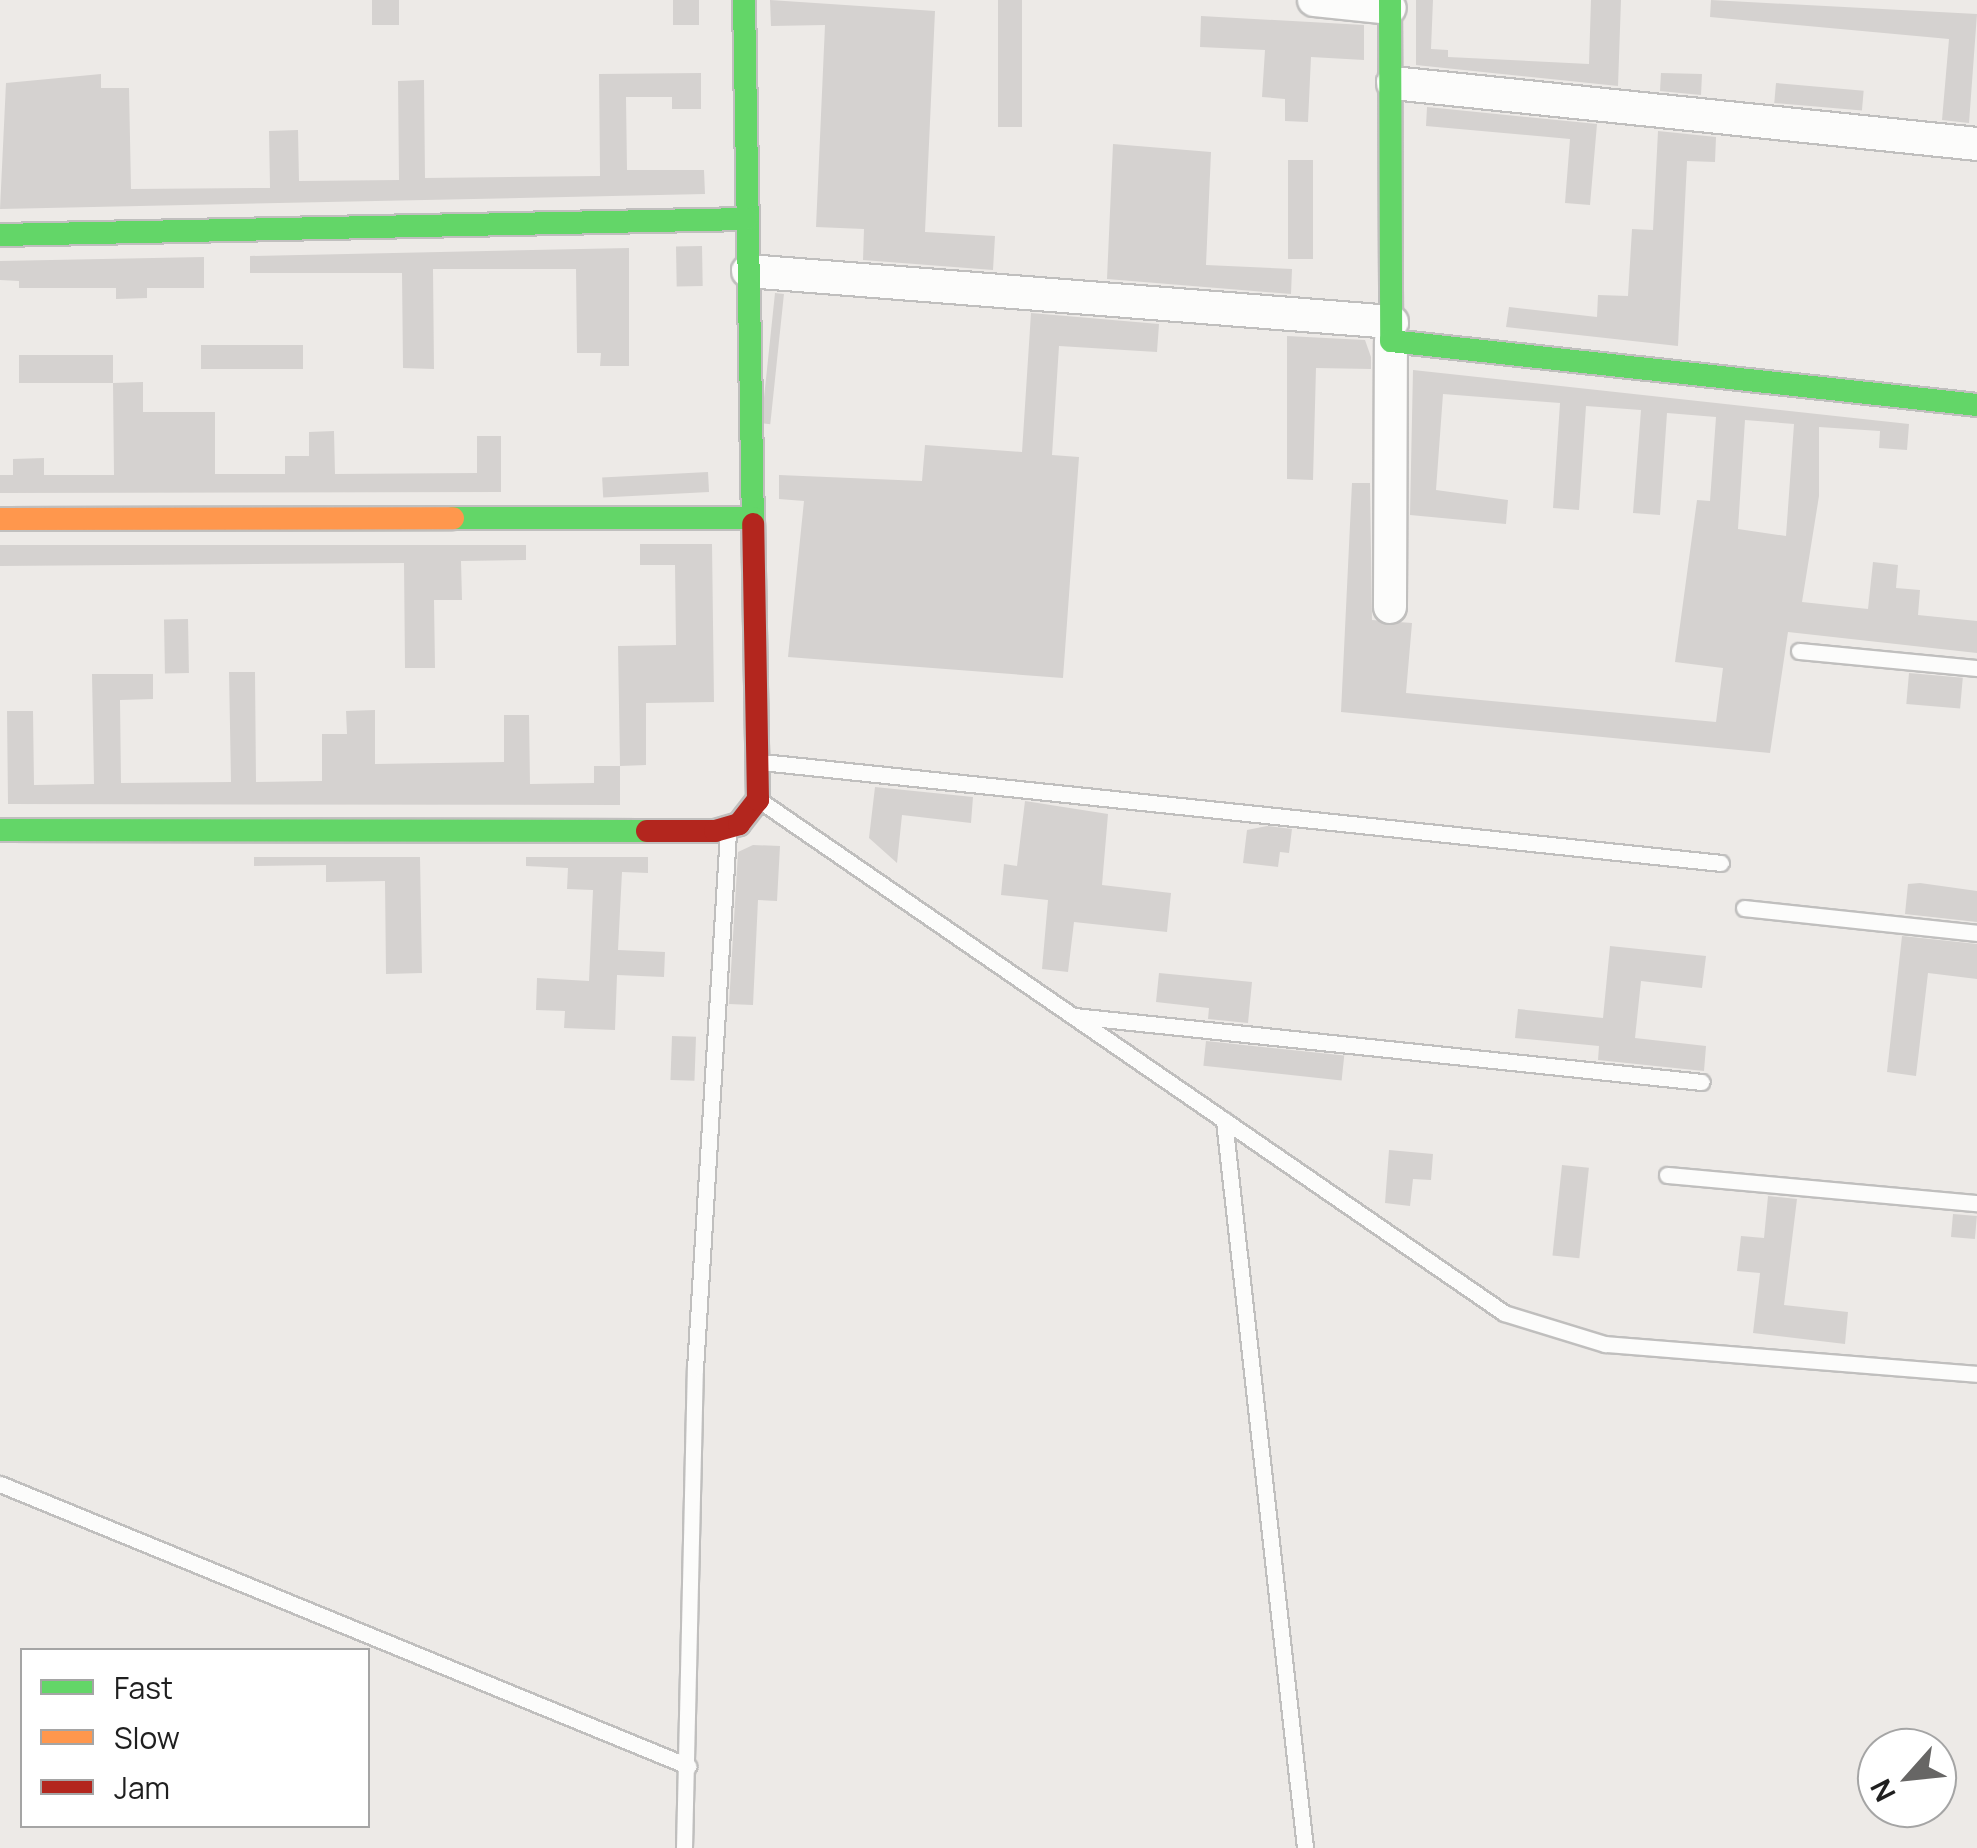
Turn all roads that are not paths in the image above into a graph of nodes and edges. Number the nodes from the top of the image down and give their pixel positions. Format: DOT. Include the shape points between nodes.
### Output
graph roads {
  1 [pos="744,0"];
  2 [pos="1314,0"];
  3 [pos="1390,4"];
  4 [pos="1393,83"];
  5 [pos="1977,144"];
  6 [pos="747,219"];
  7 [pos="0,234"];
  8 [pos="748,271"];
  9 [pos="1392,331"];
  10 [pos="1977,405"];
  11 [pos="753,518"];
  12 [pos="0,519"];
  13 [pos="1390,607"];
  14 [pos="1799,650"];
  15 [pos="1977,668"];
  16 [pos="758,762"];
  17 [pos="758,800"];
  18 [pos="728,828"];
  19 [pos="0,830"];
  20 [pos="1722,863"];
  21 [pos="1744,908"];
  22 [pos="1977,933"];
  23 [pos="1073,1016"];
  24 [pos="1702,1082"];
  25 [pos="1224,1120"];
  26 [pos="1667,1175"];
  27 [pos="1977,1203"];
  28 [pos="1977,1374"];
  29 [pos="0,1484"];
  30 [pos="688,1766"];
  31 [pos="684,1848"];
  32 [pos="1305,1848"];
  1 -- 6 [label="street"];
  2 -- 3 [label="street"];
  3 -- 4 [label="street"];
  4 -- 5 [label="street"];
  4 -- 9 [label="street"];
  6 -- 7 [label="street"];
  6 -- 8 [label="street"];
  8 -- 9 [label="street"];
  8 -- 11 [label="street"];
  9 -- 10 [label="street"];
  9 -- 13 [label="street"];
  11 -- 12 [label="street"];
  11 -- 16 [label="street"];
  14 -- 15 [label="lane"];
  16 -- 17 [label="street"];
  16 -- 20 [label="lane"];
  17 -- 18 [label="street"];
  17 -- 23 [label="lane"];
  18 -- 19 [label="street"];
  18 -- 30 [label="lane" via="695,1369"];
  21 -- 22 [label="lane"];
  23 -- 24 [label="lane"];
  23 -- 25 [label="lane"];
  25 -- 28 [label="lane" via="1504,1313 1605,1344"];
  25 -- 32 [label="lane"];
  26 -- 27 [label="lane"];
  29 -- 30 [label="lane"];
  30 -- 31 [label="lane"];
}
